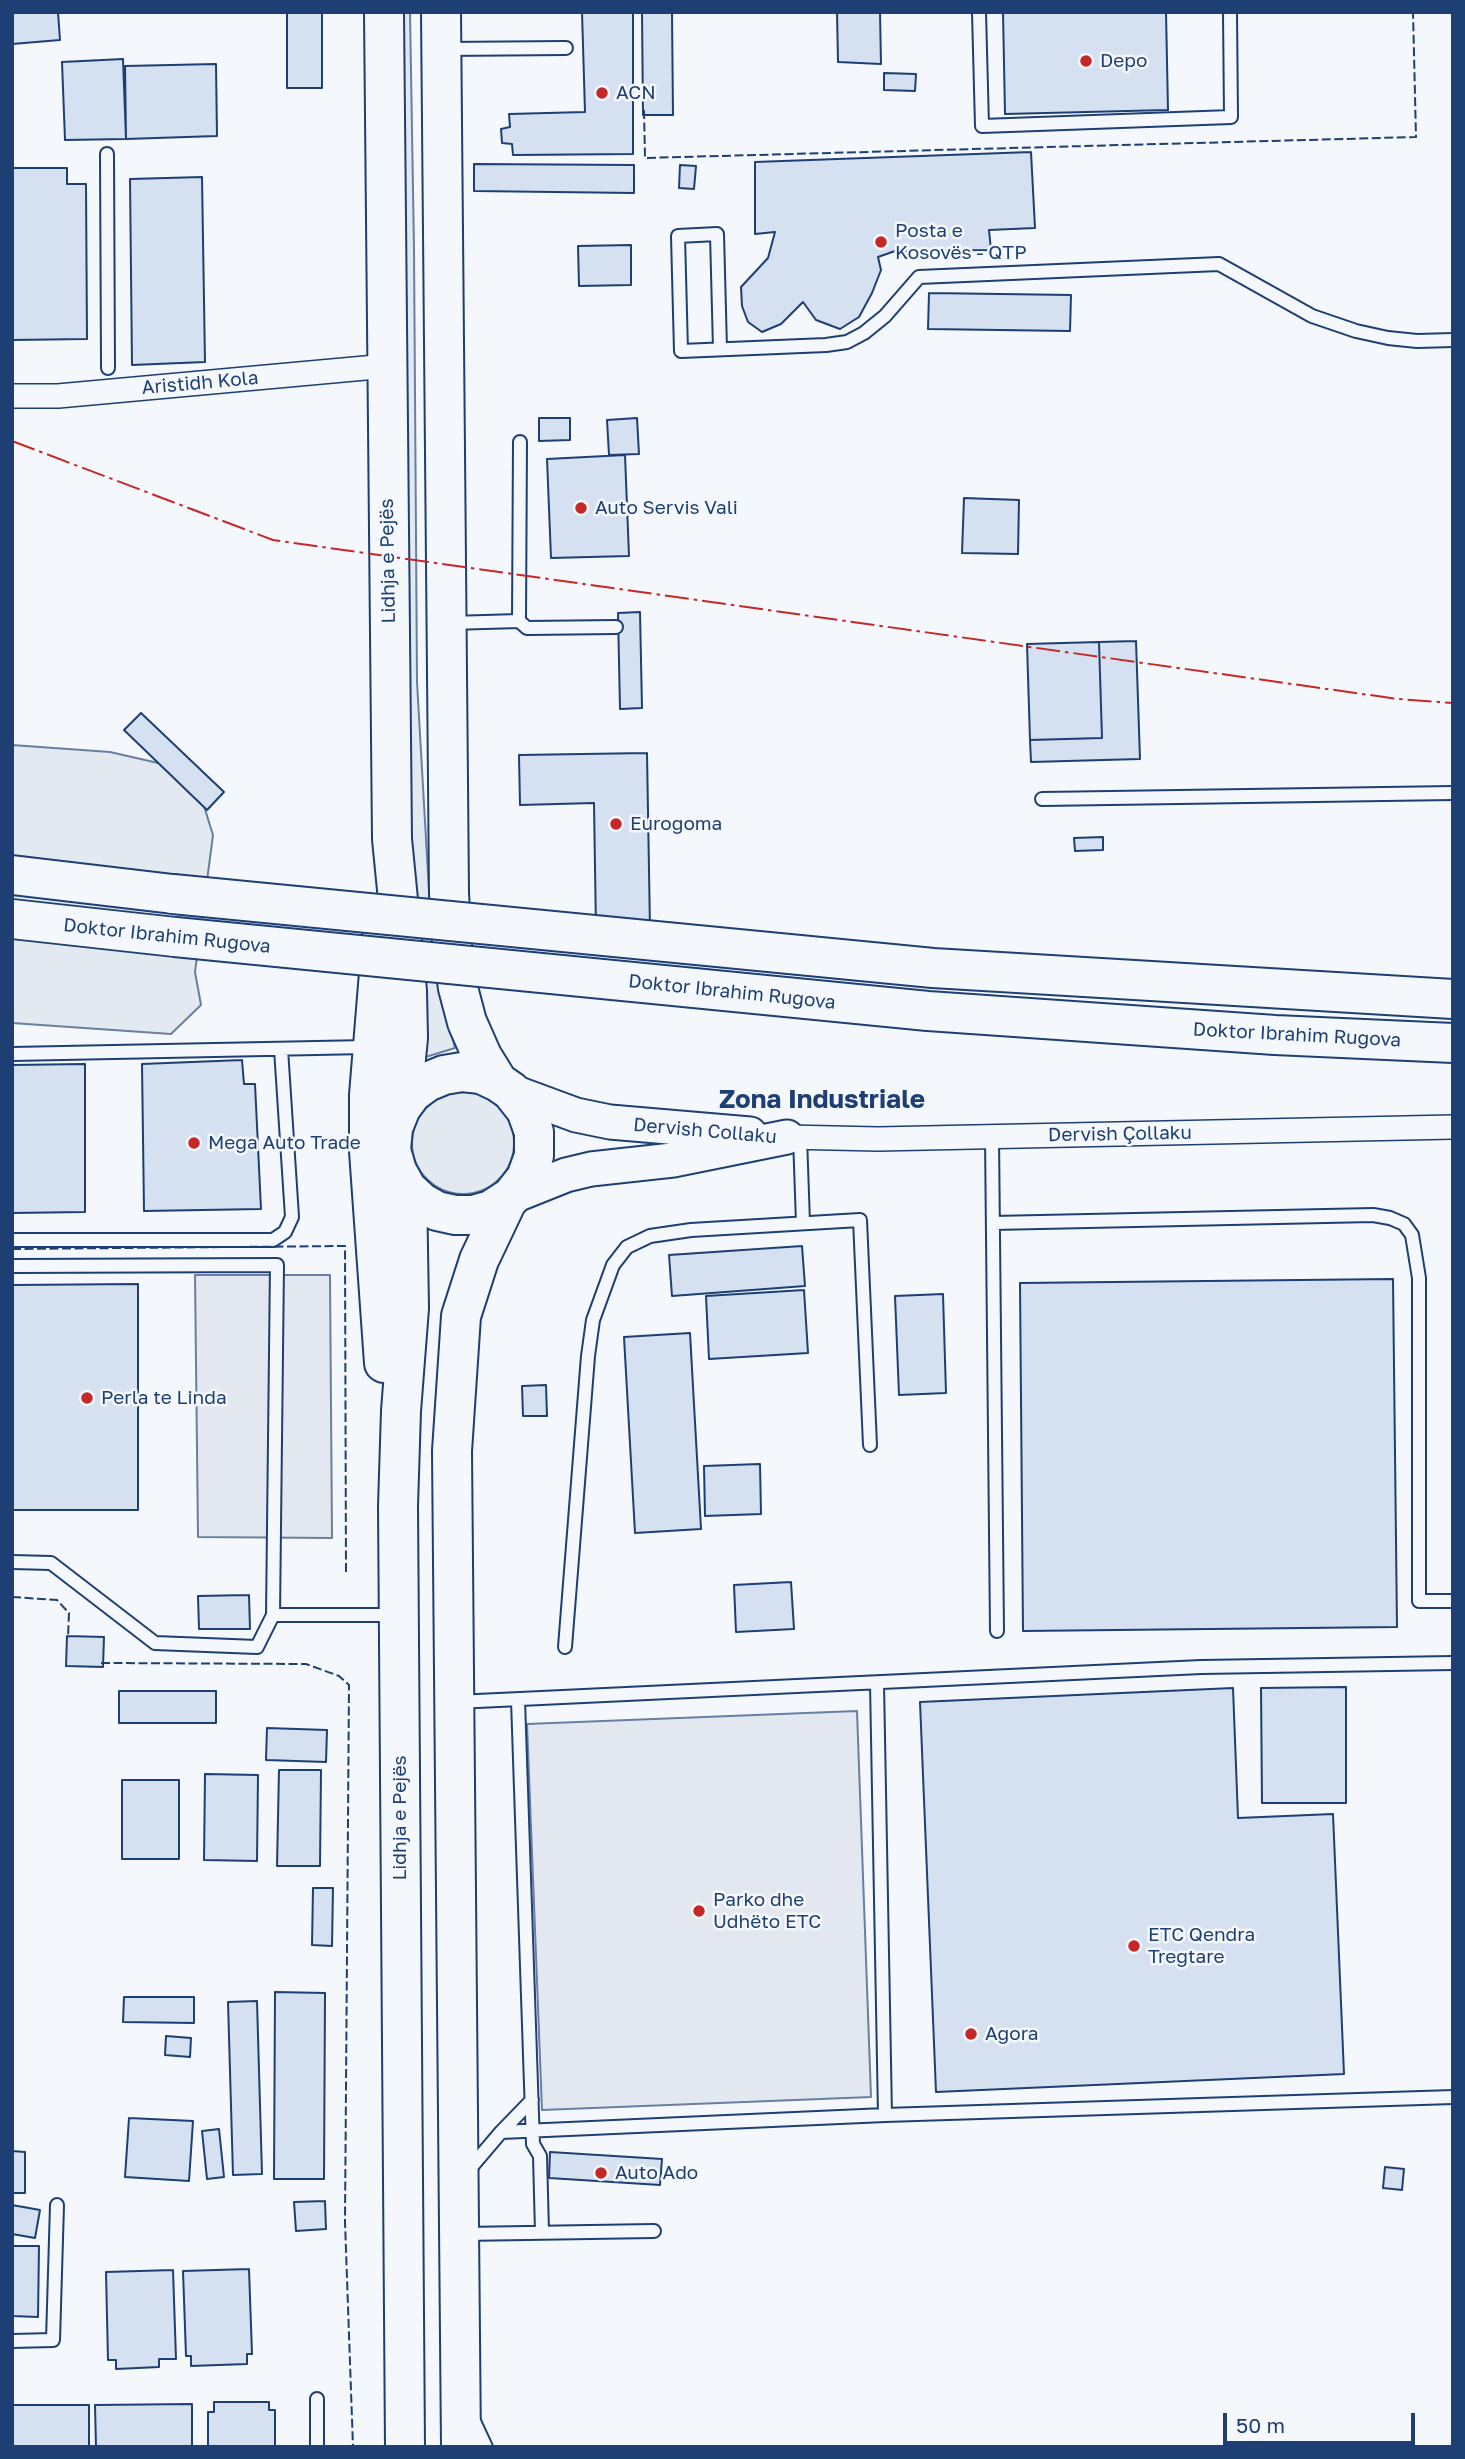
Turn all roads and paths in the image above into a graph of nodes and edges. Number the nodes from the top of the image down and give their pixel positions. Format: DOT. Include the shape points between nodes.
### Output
graph roads {
  1 [pos="384,12"];
  2 [pos="979,12"];
  3 [pos="1230,12"];
  4 [pos="441,31"];
  5 [pos="566,48"];
  6 [pos="107,154"];
  7 [pos="1453,340"];
  8 [pos="720,349"];
  9 [pos="387,366"];
  10 [pos="108,368"];
  11 [pos="12,396"];
  12 [pos="520,442"];
  13 [pos="519,621"];
  14 [pos="446,623"];
  15 [pos="616,627"];
  16 [pos="1453,793"];
  17 [pos="1042,799"];
  18 [pos="392,839"];
  19 [pos="12,875"];
  20 [pos="12,919"];
  21 [pos="1453,999"];
  22 [pos="1453,1043"];
  23 [pos="371,1047"];
  24 [pos="281,1049"];
  25 [pos="12,1054"];
  26 [pos="505,1086"];
  27 [pos="401,1108"];
  28 [pos="1453,1127"];
  29 [pos="794,1137"];
  30 [pos="992,1137"];
  31 [pos="407,1189"];
  32 [pos="509,1199"];
  33 [pos="803,1223"];
  34 [pos="993,1223"];
  35 [pos="12,1240"];
  36 [pos="12,1266"];
  37 [pos="870,1445"];
  38 [pos="398,1506"];
  39 [pos="12,1562"];
  40 [pos="1453,1601"];
  41 [pos="273,1615"];
  42 [pos="399,1615"];
  43 [pos="997,1631"];
  44 [pos="565,1647"];
  45 [pos="1453,1664"];
  46 [pos="877,1683"];
  47 [pos="518,1700"];
  48 [pos="454,1702"];
  49 [pos="1453,2097"];
  50 [pos="532,2100"];
  51 [pos="885,2115"];
  52 [pos="533,2132"];
  53 [pos="501,2133"];
  54 [pos="459,2181"];
  55 [pos="57,2205"];
  56 [pos="654,2231"];
  57 [pos="542,2232"];
  58 [pos="459,2234"];
  59 [pos="12,2341"];
  60 [pos="461,2393"];
  61 [pos="317,2399"];
  62 [pos="317,2447"];
  63 [pos="405,2447"];
  64 [pos="461,2447"];
  65 [pos="486,2447"];
  1 -- 9 [label="highway, Lidhja e Pejës"];
  2 -- 3 [label="lane" via="982,126 1231,117"];
  4 -- 5 [label="lane"];
  4 -- 14 [label="highway"];
  6 -- 10 [label="lane"];
  7 -- 8 [label="lane" via="1418,341 1356,331 1312,316 1219,264 919,277 885,316 847,342"];
  8 -- 8 [label="lane" via="681,351 678,236 716,234"];
  9 -- 11 [label="street, Aristidh Kola" via="58,396"];
  9 -- 18 [label="highway, Lidhja e Pejës"];
  12 -- 13 [label="lane"];
  13 -- 14 [label="lane"];
  13 -- 15 [label="lane" via="527,628"];
  14 -- 26 [label="highway" via="452,944 467,1022 482,1056"];
  16 -- 17 [label="lane"];
  18 -- 23 [label="highway"];
  18 -- 27 [label="highway, Lidhja e Pejës" via="407,990"];
  19 -- 21 [label="highway, bridge" via="933,968"];
  20 -- 22 [label="highway, Doktor Ibrahim Rugova, bridge" via="928,1011"];
  23 -- 24 [label="lane"];
  23 -- 38 [label="highway" via="369,1151"];
  24 -- 25 [label="lane"];
  24 -- 35 [label="lane" via="292,1217 285,1232 273,1240"];
  26 -- 27 [label="highway, Lidhja e Pejës" via="472,1073 444,1075 412,1093"];
  26 -- 29 [label="street, Dervish Collaku" via="576,1115 610,1122"];
  26 -- 32 [label="highway" via="526,1110 534,1132 534,1156 526,1178"];
  27 -- 31 [label="highway, Lidhja e Pejës" via="391,1150"];
  28 -- 30 [label="street, Dervish Çollaku"];
  29 -- 30 [label="street, Dervish Çollaku"];
  29 -- 32 [label="street, Dervish Collaku" via="673,1160 591,1169"];
  29 -- 33 [label="lane"];
  30 -- 34 [label="lane"];
  31 -- 32 [label="highway, Lidhja e Pejës" via="437,1211 454,1215 491,1210"];
  31 -- 38 [label="highway, Lidhja e Pejës" via="409,1308"];
  32 -- 48 [label="highway" via="469,1287 457,1348 452,1451"];
  33 -- 37 [label="lane" via="860,1220"];
  33 -- 44 [label="lane" via="650,1236 627,1247 612,1265 593,1320 588,1356"];
  34 -- 40 [label="lane" via="1373,1215 1404,1224 1412,1235 1419,1278 1419,1601"];
  34 -- 43 [label="lane"];
  36 -- 41 [label="lane" via="277,1265"];
  38 -- 42 [label="highway, Lidhja e Pejës"];
  39 -- 41 [label="lane" via="51,1563 155,1643 257,1647"];
  41 -- 42 [label="lane"];
  42 -- 63 [label="highway, Lidhja e Pejës"];
  45 -- 46 [label="lane" via="1201,1667"];
  46 -- 47 [label="lane"];
  46 -- 51 [label="lane"];
  47 -- 48 [label="lane"];
  47 -- 50 [label="lane"];
  48 -- 54 [label="highway"];
  49 -- 51 [label="lane"];
  50 -- 52 [label="lane"];
  50 -- 53 [label="lane"];
  51 -- 52 [label="lane"];
  52 -- 53 [label="lane"];
  52 -- 57 [label="lane" via="540,2157"];
  53 -- 54 [label="lane"];
  54 -- 58 [label="highway"];
  55 -- 59 [label="lane" via="53,2340"];
  56 -- 57 [label="lane"];
  57 -- 58 [label="lane"];
  58 -- 60 [label="highway"];
  60 -- 64 [label="highway"];
  60 -- 65 [label="lane"];
  61 -- 62 [label="lane"];
}
